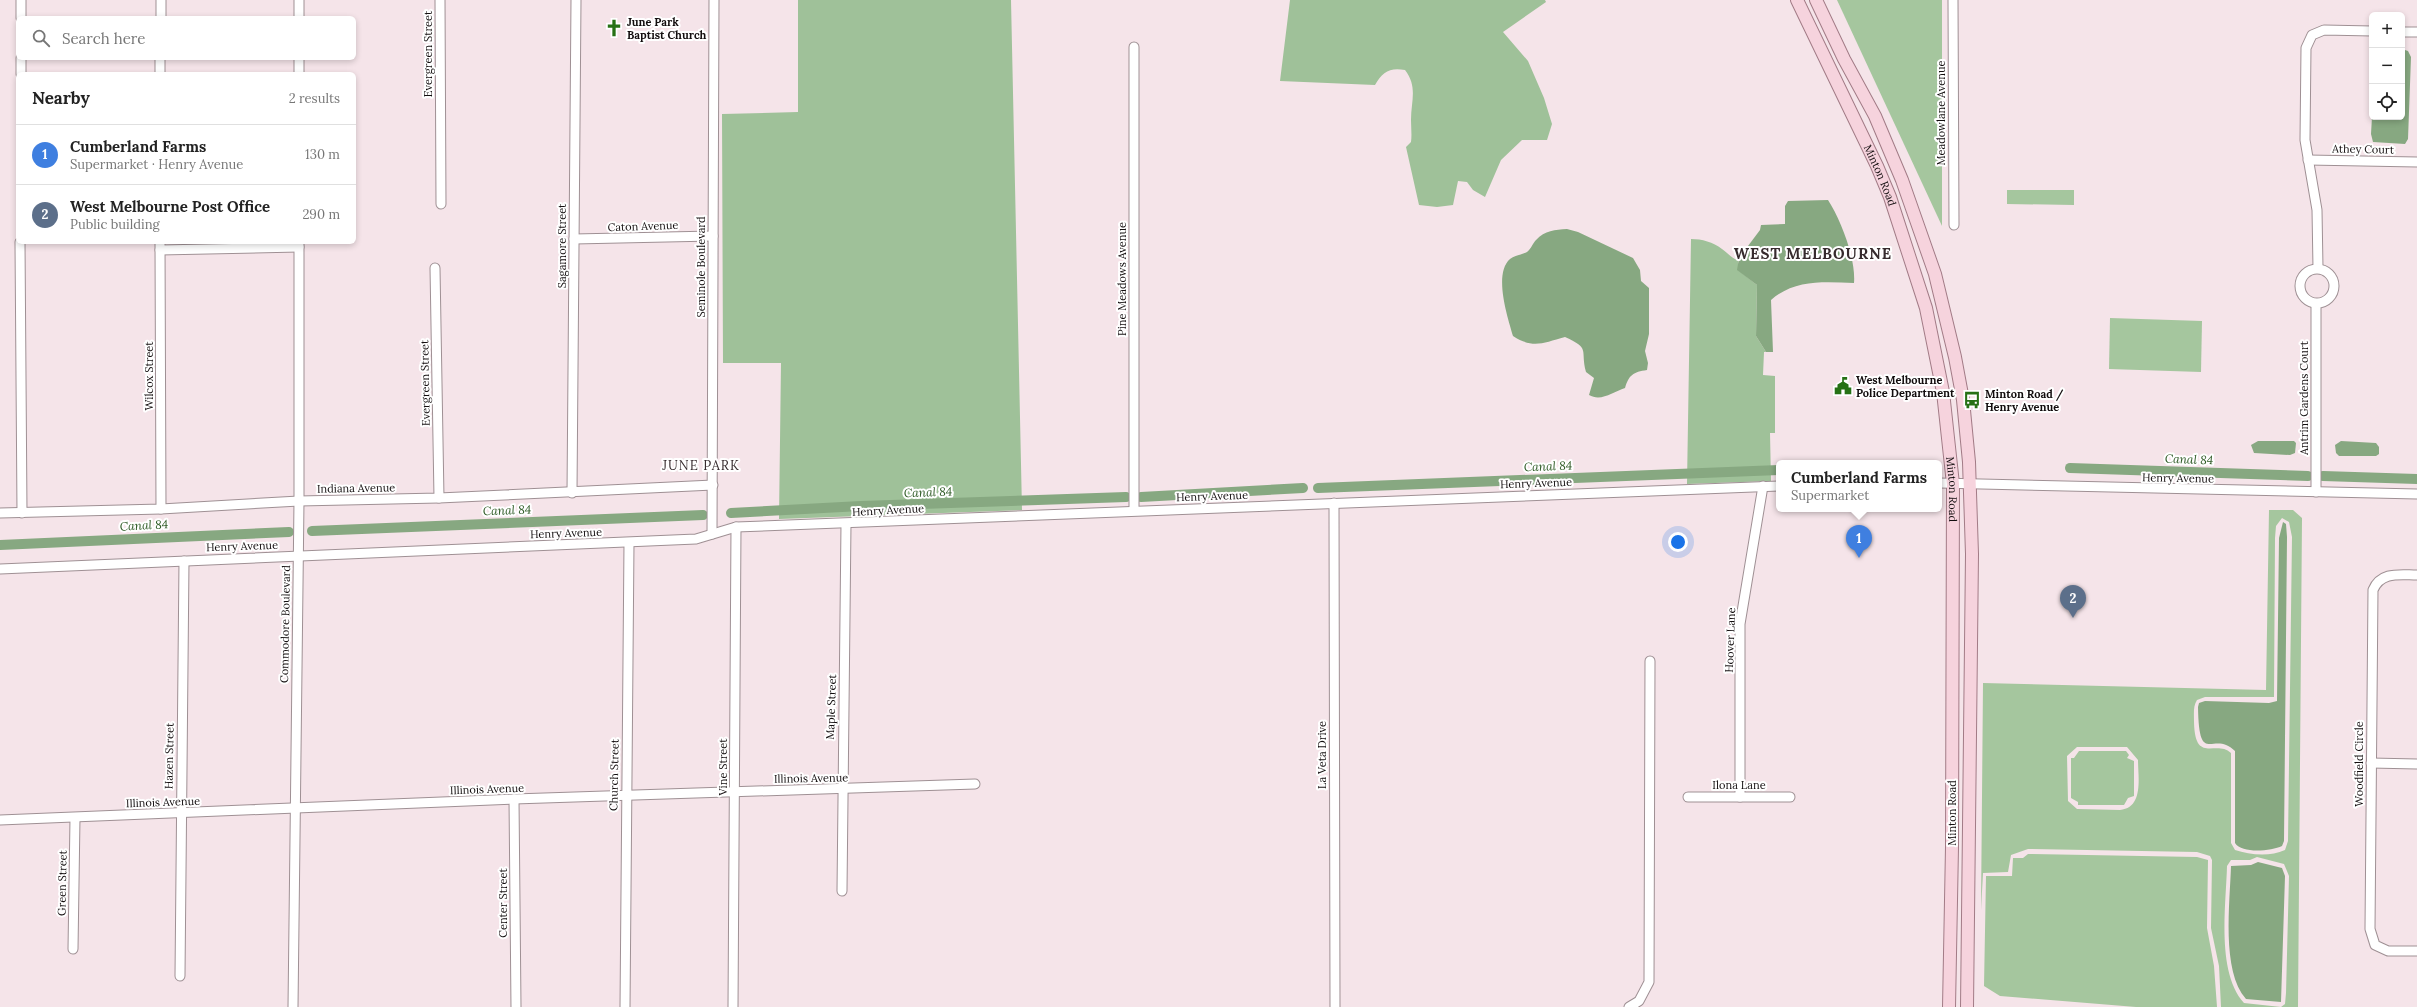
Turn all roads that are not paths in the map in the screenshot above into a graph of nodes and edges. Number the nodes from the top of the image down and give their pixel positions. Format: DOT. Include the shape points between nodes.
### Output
graph roads {
  1 [pos="21,0"];
  2 [pos="160,0"];
  3 [pos="299,0"];
  4 [pos="440,0"];
  5 [pos="576,0"];
  6 [pos="714,0"];
  7 [pos="1797,0"];
  8 [pos="1816,0"];
  9 [pos="1953,0"];
  10 [pos="21,16"];
  11 [pos="160,16"];
  12 [pos="299,16"];
  13 [pos="2369,31"];
  14 [pos="2405,32"];
  15 [pos="2417,32"];
  16 [pos="1134,47"];
  17 [pos="21,60"];
  18 [pos="160,60"];
  19 [pos="299,60"];
  20 [pos="20,72"];
  21 [pos="160,72"];
  22 [pos="299,72"];
  23 [pos="2308,160"];
  24 [pos="2417,162"];
  25 [pos="1901,178"];
  26 [pos="1887,191"];
  27 [pos="441,204"];
  28 [pos="1954,225"];
  29 [pos="713,236"];
  30 [pos="574,240"];
  31 [pos="20,244"];
  32 [pos="299,244"];
  33 [pos="160,246"];
  34 [pos="435,268"];
  35 [pos="2318,268"];
  36 [pos="2316,304"];
  37 [pos="1942,483"];
  38 [pos="1953,484"];
  39 [pos="713,485"];
  40 [pos="1970,485"];
  41 [pos="1764,486"];
  42 [pos="1776,486"];
  43 [pos="2316,492"];
  44 [pos="572,493"];
  45 [pos="2417,494"];
  46 [pos="439,498"];
  47 [pos="299,501"];
  48 [pos="1334,503"];
  49 [pos="161,509"];
  50 [pos="1134,510"];
  51 [pos="0,513"];
  52 [pos="22,513"];
  53 [pos="846,524"];
  54 [pos="736,527"];
  55 [pos="712,534"];
  56 [pos="629,543"];
  57 [pos="299,556"];
  58 [pos="184,560"];
  59 [pos="0,569"];
  60 [pos="2417,575"];
  61 [pos="1650,660"];
  62 [pos="2371,763"];
  63 [pos="2417,764"];
  64 [pos="975,784"];
  65 [pos="843,790"];
  66 [pos="735,792"];
  67 [pos="626,796"];
  68 [pos="1688,797"];
  69 [pos="1740,797"];
  70 [pos="1790,797"];
  71 [pos="514,799"];
  72 [pos="294,810"];
  73 [pos="181,813"];
  74 [pos="75,818"];
  75 [pos="0,820"];
  76 [pos="842,891"];
  77 [pos="73,949"];
  78 [pos="2417,951"];
  79 [pos="180,976"];
  80 [pos="293,1007"];
  81 [pos="516,1007"];
  82 [pos="624,1007"];
  83 [pos="733,1007"];
  84 [pos="1335,1007"];
  85 [pos="1629,1007"];
  86 [pos="1949,1007"];
  87 [pos="1967,1007"];
  1 -- 10 [label="street"];
  2 -- 11 [label="street"];
  3 -- 12 [label="street"];
  4 -- 27 [label="street, Evergreen Street"];
  5 -- 30 [label="street, Sagamore Street"];
  6 -- 29 [label="street, Seminole Boulevard"];
  7 -- 26 [label="main road, Minton Road"];
  8 -- 25 [label="main road, Minton Road" via="1875,116"];
  9 -- 28 [label="street, Meadowlane Avenue"];
  13 -- 23 [label="street" via="2324,30 2312,35 2306,48 2305,140"];
  14 -- 15 [label="street"];
  16 -- 50 [label="street, Pine Meadows Avenue"];
  17 -- 20 [label="street"];
  18 -- 21 [label="street"];
  19 -- 22 [label="street"];
  23 -- 24 [label="street, Athey Court"];
  23 -- 35 [label="street" via="2317,210"];
  25 -- 26 [label="main road"];
  25 -- 40 [label="main road, Minton Road" via="1935,274 1954,353 1963,400"];
  26 -- 38 [label="main road, Minton Road" via="1926,308 1943,392"];
  29 -- 30 [label="street, Caton Avenue"];
  29 -- 39 [label="street, Seminole Boulevard"];
  30 -- 44 [label="street, Sagamore Street"];
  31 -- 52 [label="street"];
  32 -- 33 [label="street"];
  32 -- 47 [label="street, Commodore Boulevard"];
  33 -- 49 [label="street, Wilcox Street"];
  34 -- 46 [label="street, Evergreen Street"];
  35 -- 36 [label="street" via="2329,274 2333,286 2328,298"];
  35 -- 36 [label="street" via="2306,272 2300,282 2302,295"];
  36 -- 43 [label="street, Antrim Gardens Court"];
  37 -- 38 [label="street, Henry Avenue"];
  38 -- 40 [label="street, Henry Avenue"];
  38 -- 86 [label="main road, Minton Road"];
  39 -- 44 [label="street, Indiana Avenue"];
  39 -- 55 [label="street, Seminole Boulevard"];
  40 -- 43 [label="street, Henry Avenue"];
  40 -- 87 [label="main road, Minton Road" via="1971,764"];
  41 -- 42 [label="street, Henry Avenue"];
  41 -- 48 [label="street, Henry Avenue"];
  41 -- 69 [label="street, Hoover Lane" via="1740,624"];
  43 -- 45 [label="street, Henry Avenue"];
  44 -- 46 [label="street, Indiana Avenue"];
  46 -- 47 [label="street, Indiana Avenue"];
  47 -- 49 [label="street, Indiana Avenue"];
  47 -- 57 [label="street, Commodore Boulevard"];
  48 -- 50 [label="street, Henry Avenue"];
  48 -- 84 [label="street, La Veta Drive"];
  49 -- 52 [label="street, Indiana Avenue"];
  50 -- 53 [label="street, Henry Avenue"];
  51 -- 52 [label="street, Indiana Avenue"];
  53 -- 54 [label="street, Henry Avenue"];
  53 -- 65 [label="street, Maple Street" via="841,775"];
  54 -- 55 [label="street, Henry Avenue"];
  54 -- 66 [label="street, Vine Street"];
  55 -- 56 [label="street, Henry Avenue" via="696,539"];
  56 -- 57 [label="street, Henry Avenue"];
  56 -- 67 [label="street, Church Street"];
  57 -- 58 [label="street, Henry Avenue"];
  57 -- 72 [label="street, Commodore Boulevard"];
  58 -- 59 [label="street, Henry Avenue"];
  58 -- 73 [label="street, Hazen Street"];
  60 -- 62 [label="street, Woodfield Circle" via="2384,577 2377,582 2373,590"];
  61 -- 85 [label="street" via="1649,982 1639,1001"];
  62 -- 63 [label="street"];
  62 -- 78 [label="street, Woodfield Circle" via="2370,929 2376,945 2388,951"];
  64 -- 65 [label="street, Illinois Avenue"];
  65 -- 66 [label="street, Illinois Avenue"];
  65 -- 76 [label="street, Maple Street"];
  66 -- 67 [label="street, Illinois Avenue"];
  66 -- 83 [label="street, Vine Street"];
  67 -- 71 [label="street, Illinois Avenue"];
  67 -- 82 [label="street, Church Street"];
  68 -- 69 [label="street, Ilona Lane"];
  69 -- 70 [label="street, Ilona Lane"];
  71 -- 72 [label="street, Illinois Avenue"];
  71 -- 81 [label="street, Center Street"];
  72 -- 73 [label="street, Illinois Avenue"];
  72 -- 80 [label="street, Commodore Boulevard"];
  73 -- 74 [label="street, Illinois Avenue"];
  73 -- 79 [label="street, Hazen Street"];
  74 -- 75 [label="street, Illinois Avenue"];
  74 -- 77 [label="street, Green Street"];
}
